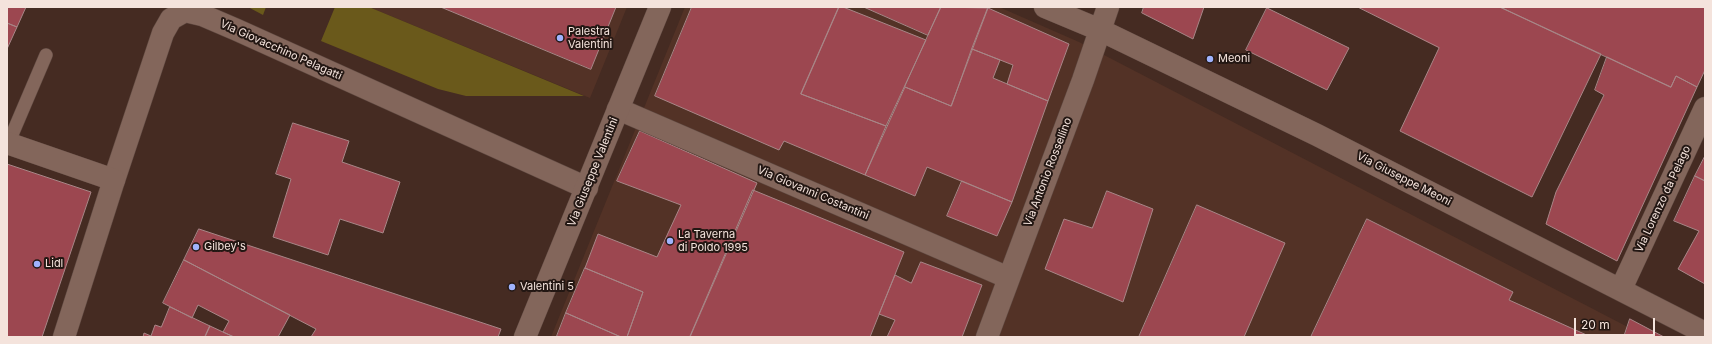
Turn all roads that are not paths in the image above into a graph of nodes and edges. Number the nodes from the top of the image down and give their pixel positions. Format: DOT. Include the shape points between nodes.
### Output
graph roads {
  1 [pos="660,7"];
  2 [pos="1045,7"];
  3 [pos="1108,7"];
  4 [pos="1100,30"];
  5 [pos="46,55"];
  6 [pos="1705,108"];
  7 [pos="618,110"];
  8 [pos="7,144"];
  9 [pos="114,180"];
  10 [pos="587,188"];
  11 [pos="1009,278"];
  12 [pos="1621,289"];
  13 [pos="1705,333"];
  14 [pos="64,337"];
  15 [pos="525,337"];
  16 [pos="987,337"];
  1 -- 7 [label="street, Via Giuseppe Valentini"];
  2 -- 4 [label="street, Via Giuseppe Meoni"];
  3 -- 4 [label="street, Via Antonio Rossellino"];
  4 -- 11 [label="street, Via Antonio Rossellino"];
  4 -- 12 [label="street, Via Giuseppe Meoni" via="1317,135"];
  5 -- 8 [label="lane"];
  6 -- 12 [label="street, Via Lorenzo da Pelago"];
  7 -- 10 [label="street, Via Giuseppe Valentini"];
  7 -- 11 [label="street, Via Giovanni Costantini"];
  8 -- 9 [label="street"];
  9 -- 10 [label="street, Via Giovacchino Pelagatti" via="163,33 171,19 185,11 202,15 237,30"];
  9 -- 14 [label="street, Via Giovacchino Pelagatti"];
  10 -- 15 [label="street, Via Giuseppe Valentini"];
  11 -- 16 [label="street, Via Antonio Rossellino"];
  12 -- 13 [label="street, Via Giuseppe Meoni"];
}
